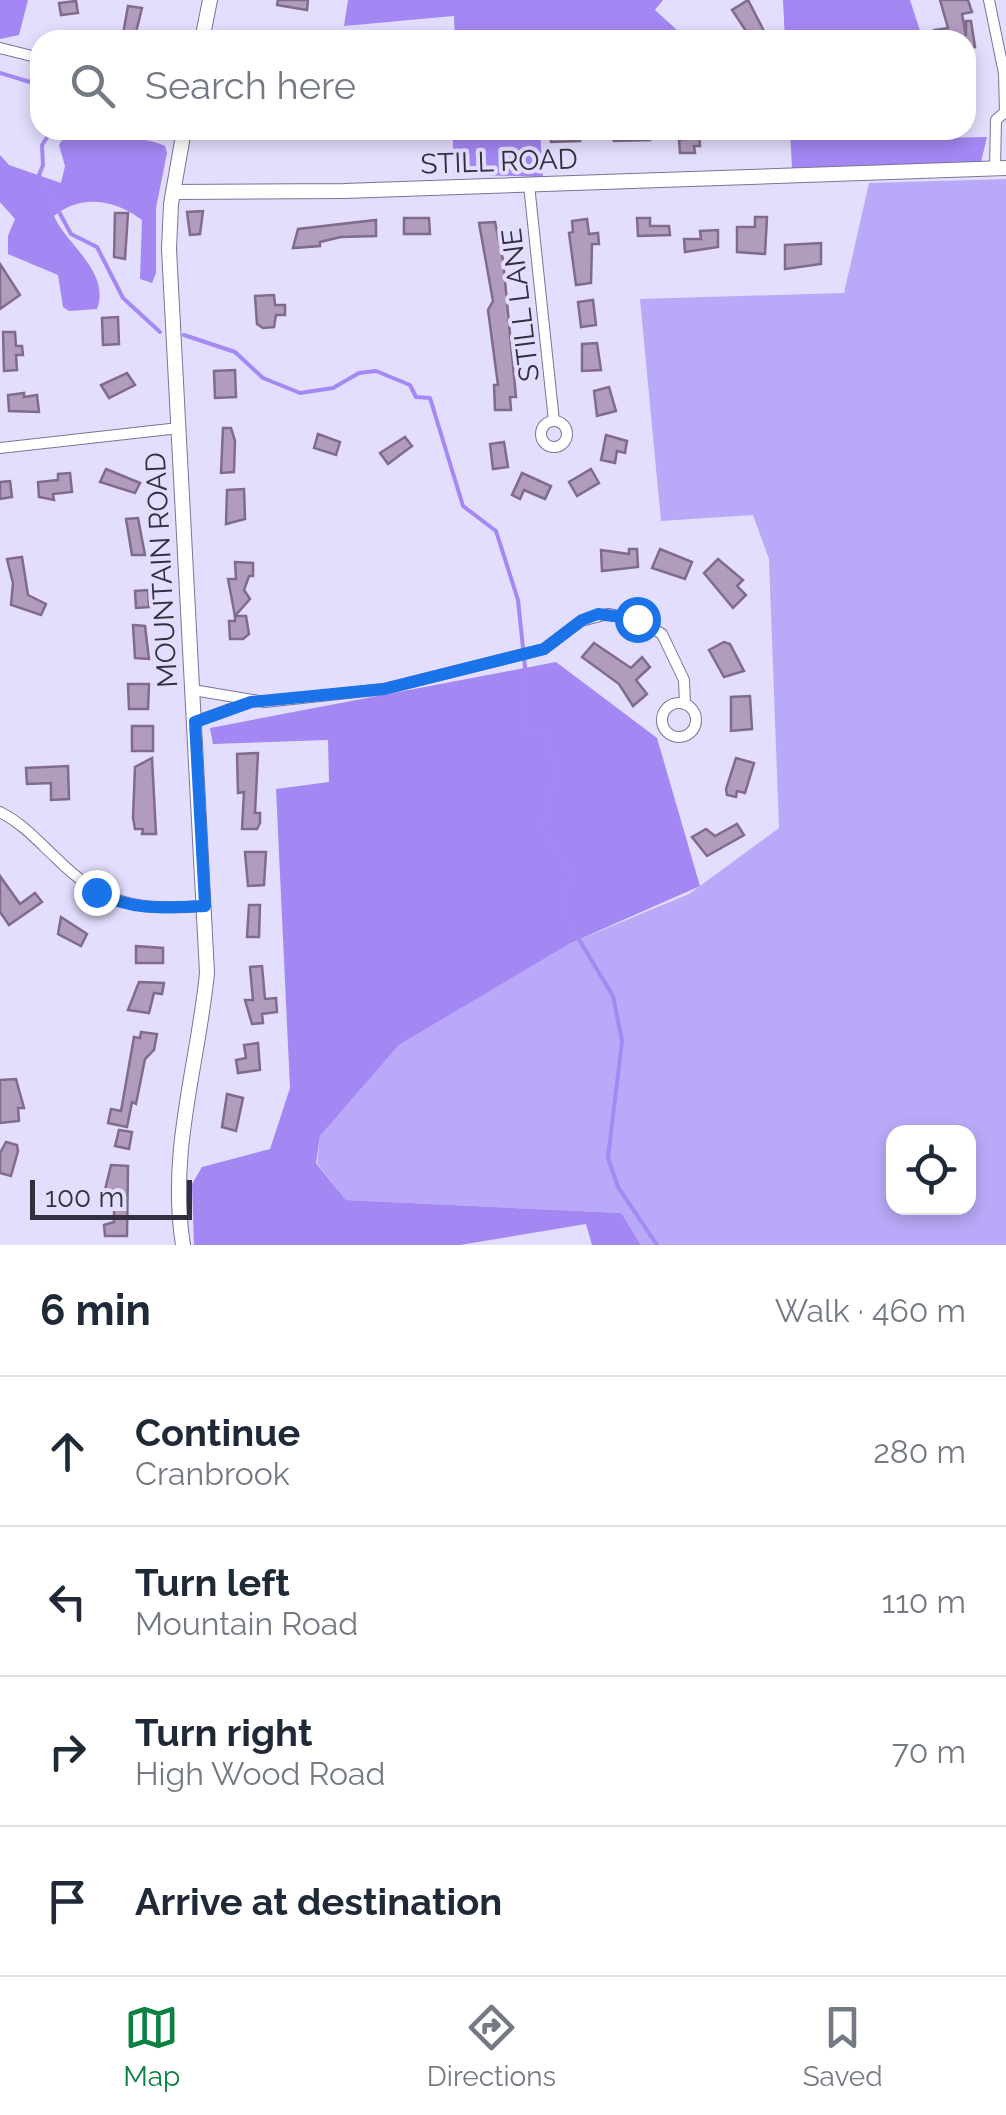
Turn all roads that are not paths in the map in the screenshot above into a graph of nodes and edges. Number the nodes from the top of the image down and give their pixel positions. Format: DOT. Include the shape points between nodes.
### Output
graph roads {
  1 [pos="210,0"];
  2 [pos="989,0"];
  3 [pos="204,30"];
  4 [pos="0,48"];
  5 [pos="30,56"];
  6 [pos="1005,73"];
  7 [pos="1005,112"];
  8 [pos="182,140"];
  9 [pos="1000,168"];
  10 [pos="529,185"];
  11 [pos="173,192"];
  12 [pos="554,420"];
  13 [pos="179,428"];
  14 [pos="0,448"];
  15 [pos="193,690"];
  16 [pos="251,702"];
  17 [pos="685,704"];
  18 [pos="195,722"];
  19 [pos="0,812"];
  20 [pos="205,906"];
  21 [pos="183,1245"];
  1 -- 3 [label="main road"];
  2 -- 6 [label="street"];
  4 -- 5 [label="street"];
  6 -- 7 [label="street"];
  7 -- 9 [label="street" via="996,120"];
  8 -- 11 [label="main road, MOUNTAIN ROAD"];
  9 -- 10 [label="main road, STILL ROAD"];
  10 -- 11 [label="main road, STILL ROAD"];
  10 -- 12 [label="street, STILL LANE"];
  11 -- 13 [label="main road, MOUNTAIN ROAD" via="169,250"];
  13 -- 14 [label="street"];
  13 -- 15 [label="main road, MOUNTAIN ROAD"];
  15 -- 16 [label="street"];
  15 -- 18 [label="main road, MOUNTAIN ROAD"];
  16 -- 17 [label="street" via="384,689 518,656 552,644 590,616 653,626 684,680"];
  16 -- 18 [label="street"];
  18 -- 20 [label="main road, MOUNTAIN ROAD"];
  19 -- 20 [label="street" via="118,904"];
  20 -- 21 [label="main road, MOUNTAIN ROAD" via="202,1029 178,1154"];
}
